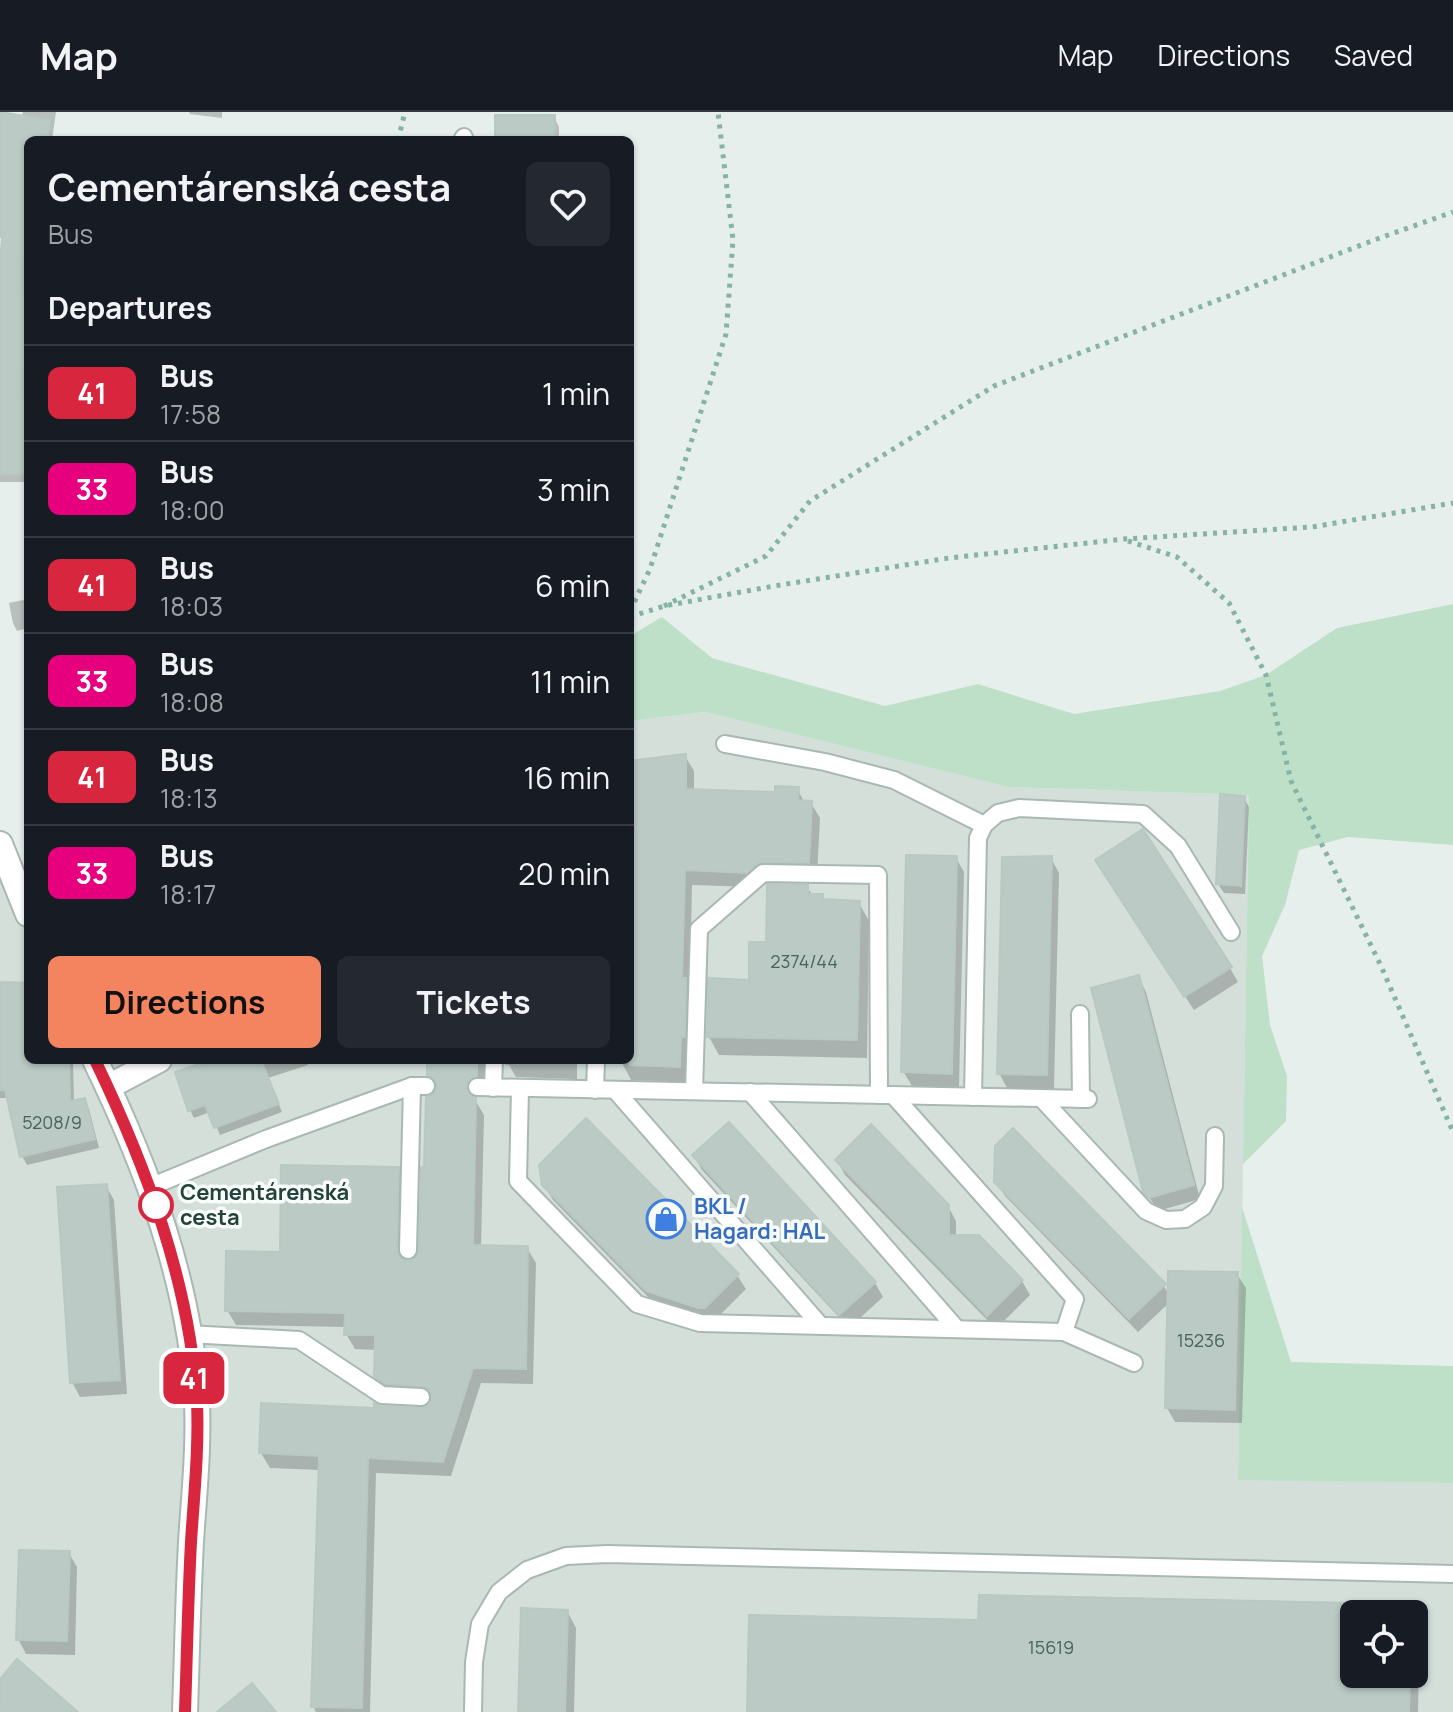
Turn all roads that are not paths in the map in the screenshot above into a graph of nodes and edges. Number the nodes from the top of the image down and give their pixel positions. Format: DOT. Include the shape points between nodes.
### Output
graph roads {
  1 [pos="725,744"];
  2 [pos="984,825"];
  3 [pos="0,844"];
  4 [pos="24,904"];
  5 [pos="1231,932"];
  6 [pos="1080,1014"];
  7 [pos="97,1064"];
  8 [pos="151,1064"];
  9 [pos="493,1064"];
  10 [pos="596,1064"];
  11 [pos="108,1087"];
  12 [pos="520,1088"];
  13 [pos="595,1090"];
  14 [pos="615,1090"];
  15 [pos="694,1091"];
  16 [pos="750,1092"];
  17 [pos="886,1095"];
  18 [pos="973,1097"];
  19 [pos="1041,1098"];
  20 [pos="1215,1136"];
  21 [pos="150,1187"];
  22 [pos="408,1250"];
  23 [pos="821,1326"];
  24 [pos="957,1329"];
  25 [pos="1064,1332"];
  26 [pos="188,1334"];
  27 [pos="1134,1363"];
  28 [pos="421,1397"];
  29 [pos="1453,1574"];
  30 [pos="185,1712"];
  31 [pos="473,1712"];
  1 -- 2 [label="lane" via="894,780"];
  2 -- 5 [label="lane" via="998,813 1019,808 1143,814 1178,846"];
  2 -- 18 [label="lane" via="978,838"];
  3 -- 4 [label="street"];
  6 -- 19 [label="lane" via="1084,1099"];
  7 -- 11 [label="street"];
  8 -- 11 [label="street"];
  9 -- 12 [label="lane" via="485,1088"];
  10 -- 13 [label="lane"];
  11 -- 21 [label="street"];
  12 -- 13 [label="lane"];
  12 -- 23 [label="lane" via="518,1181 637,1304 700,1323"];
  13 -- 14 [label="lane"];
  14 -- 15 [label="lane"];
  14 -- 23 [label="lane"];
  15 -- 16 [label="lane"];
  15 -- 17 [label="lane" via="699,929 763,873 878,875"];
  16 -- 17 [label="lane"];
  16 -- 24 [label="lane"];
  17 -- 18 [label="lane"];
  17 -- 25 [label="lane" via="1075,1299"];
  18 -- 19 [label="lane"];
  19 -- 20 [label="lane" via="1146,1211 1166,1220 1185,1219 1203,1207 1214,1186"];
  21 -- 22 [label="lane" via="266,1139 419,1086"];
  21 -- 26 [label="street" via="172,1255"];
  23 -- 24 [label="lane"];
  24 -- 25 [label="lane"];
  25 -- 27 [label="lane"];
  26 -- 28 [label="lane" via="299,1340 382,1395"];
  26 -- 30 [label="street" via="198,1458"];
  29 -- 31 [label="lane" via="566,1556 527,1570 499,1592 480,1624"];
}
